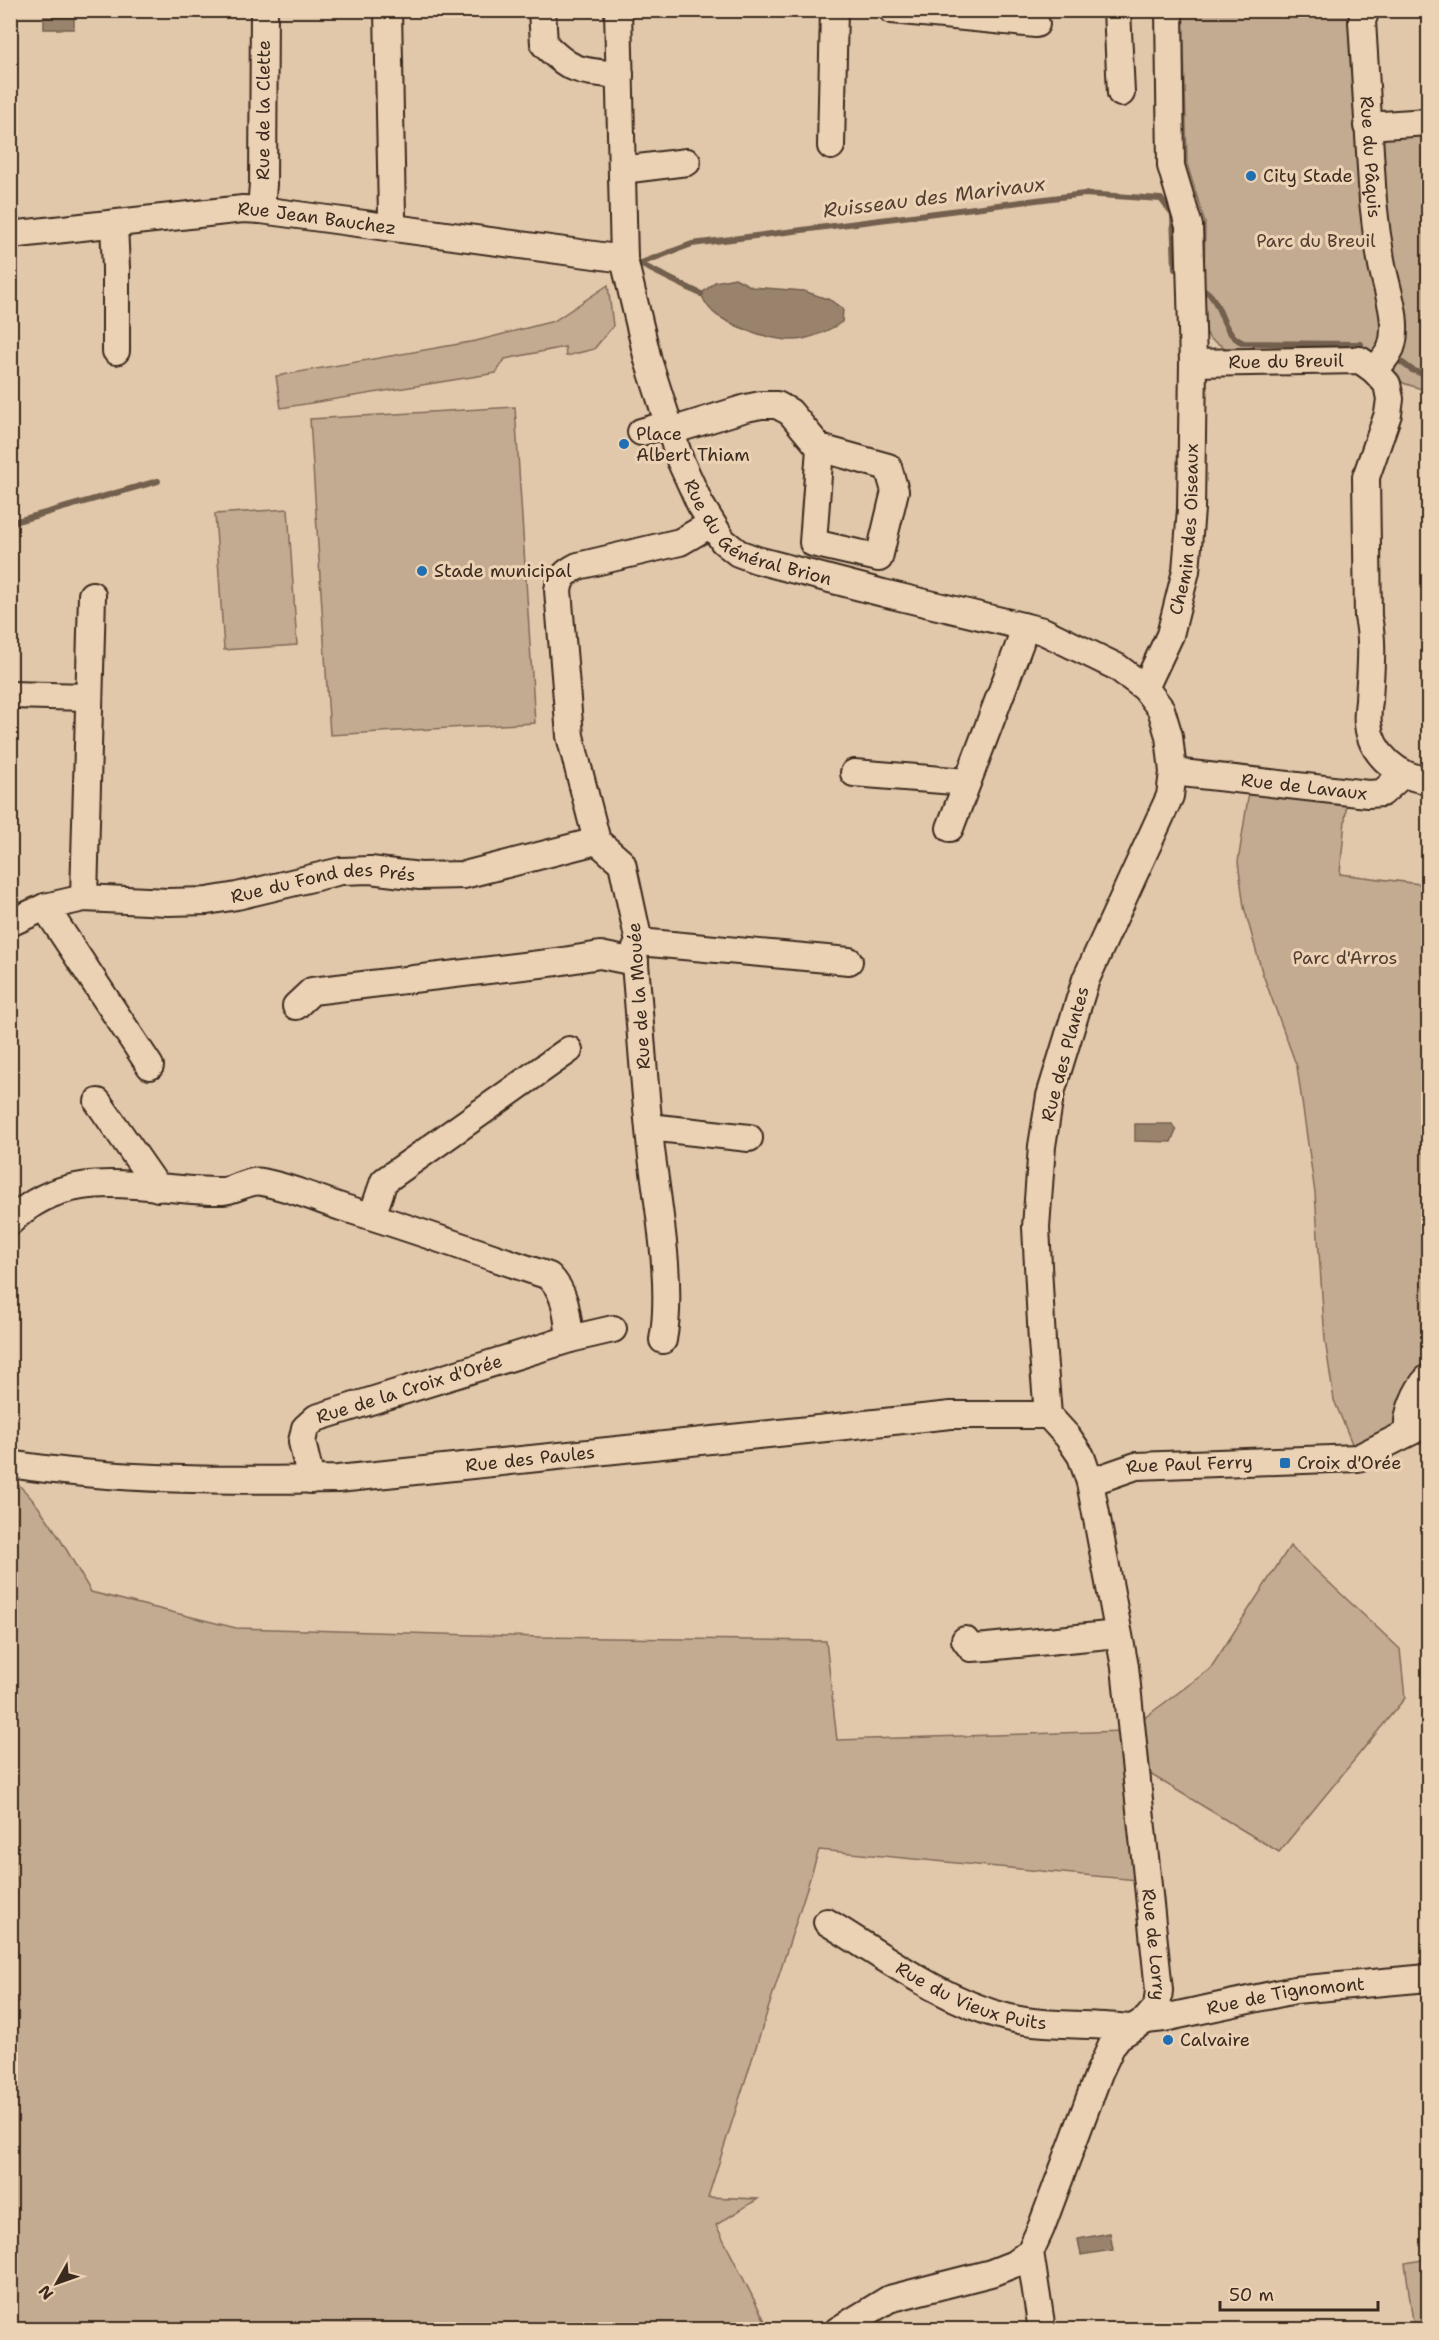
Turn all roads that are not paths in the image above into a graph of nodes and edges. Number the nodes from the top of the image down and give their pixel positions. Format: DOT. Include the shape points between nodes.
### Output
graph roads {
  1 [pos="264,10"];
  2 [pos="388,10"];
  3 [pos="542,10"];
  4 [pos="618,10"];
  5 [pos="834,10"];
  6 [pos="1117,10"];
  7 [pos="1169,10"];
  8 [pos="1366,10"];
  9 [pos="899,11"];
  10 [pos="1036,24"];
  11 [pos="620,75"];
  12 [pos="1121,93"];
  13 [pos="1428,122"];
  14 [pos="1367,126"];
  15 [pos="831,146"];
  16 [pos="687,162"];
  17 [pos="622,170"];
  18 [pos="261,210"];
  19 [pos="114,225"];
  20 [pos="390,227"];
  21 [pos="10,235"];
  22 [pos="624,259"];
  23 [pos="116,351"];
  24 [pos="1193,363"];
  25 [pos="1374,370"];
  26 [pos="670,427"];
  27 [pos="641,432"];
  28 [pos="820,448"];
  29 [pos="711,524"];
  30 [pos="92,595"];
  31 [pos="1023,626"];
  32 [pos="1145,688"];
  33 [pos="10,695"];
  34 [pos="88,697"];
  35 [pos="1173,772"];
  36 [pos="854,773"];
  37 [pos="1403,774"];
  38 [pos="1428,780"];
  39 [pos="967,782"];
  40 [pos="951,828"];
  41 [pos="597,841"];
  42 [pos="84,898"];
  43 [pos="45,907"];
  44 [pos="10,922"];
  45 [pos="637,952"];
  46 [pos="849,961"];
  47 [pos="296,1006"];
  48 [pos="569,1050"];
  49 [pos="150,1066"];
  50 [pos="98,1102"];
  51 [pos="649,1127"];
  52 [pos="749,1138"];
  53 [pos="158,1188"];
  54 [pos="372,1216"];
  55 [pos="10,1222"];
  56 [pos="613,1329"];
  57 [pos="570,1339"];
  58 [pos="663,1340"];
  59 [pos="1428,1378"];
  60 [pos="1048,1415"];
  61 [pos="1419,1428"];
  62 [pos="10,1464"];
  63 [pos="311,1480"];
  64 [pos="1090,1482"];
  65 [pos="1118,1634"];
  66 [pos="965,1640"];
  67 [pos="827,1922"];
  68 [pos="1428,1978"];
  69 [pos="1138,2024"];
  70 [pos="1030,2252"];
  71 [pos="838,2330"];
  72 [pos="1042,2330"];
  1 -- 18 [label="street, Rue de la Clette"];
  2 -- 20 [label="street"];
  3 -- 11 [label="street" via="544,44 561,62 582,71"];
  4 -- 11 [label="street, Rue du Général Brion"];
  5 -- 15 [label="street"];
  6 -- 12 [label="street"];
  7 -- 24 [label="street" via="1171,166 1190,226"];
  8 -- 14 [label="street, Rue du Pâquis" via="1362,21"];
  9 -- 10 [label="street"];
  11 -- 17 [label="street, Rue du Général Brion"];
  13 -- 14 [label="street"];
  14 -- 25 [label="street, Rue du Pâquis" via="1376,230 1394,332 1391,347"];
  16 -- 17 [label="street"];
  17 -- 22 [label="street, Rue du Général Brion"];
  18 -- 19 [label="street, Rue Jean Bauchez"];
  18 -- 20 [label="street, Rue Jean Bauchez"];
  19 -- 21 [label="street, Rue Jean Bauchez"];
  19 -- 23 [label="street"];
  20 -- 22 [label="street, Rue Jean Bauchez"];
  22 -- 26 [label="street, Rue du Général Brion" via="648,360"];
  24 -- 25 [label="street, Rue du Breuil" via="1344,359 1360,360"];
  24 -- 32 [label="street, Chemin des Oiseaux" via="1186,571 1170,635"];
  25 -- 37 [label="street" via="1387,384 1390,399 1366,477 1368,617 1372,636 1368,725 1381,754"];
  26 -- 27 [label="street"];
  26 -- 28 [label="street" via="760,405 777,405 790,412"];
  26 -- 29 [label="street, Rue du Général Brion" via="680,460"];
  28 -- 28 [label="street" via="888,467 895,491 879,558 813,543"];
  29 -- 31 [label="street, Rue du Général Brion" via="738,553 757,560"];
  29 -- 41 [label="street" via="680,542 578,566 560,580 570,736"];
  30 -- 34 [label="street"];
  31 -- 32 [label="street, Rue du Général Brion" via="1117,667"];
  31 -- 39 [label="street"];
  32 -- 35 [label="street, Rue des Plantes" via="1161,709"];
  33 -- 34 [label="street"];
  34 -- 42 [label="street"];
  35 -- 37 [label="street, Rue de Lavaux" via="1368,794 1382,793"];
  35 -- 60 [label="street, Rue des Plantes" via="1170,796 1086,979 1050,1096 1036,1227"];
  36 -- 39 [label="street"];
  37 -- 38 [label="street"];
  39 -- 40 [label="street"];
  41 -- 42 [label="street, Rue du Fond des Prés" via="464,875 341,871 207,901"];
  41 -- 45 [label="street, Rue de la Mouée" via="622,863"];
  42 -- 43 [label="street, Rue du Fond des Prés"];
  43 -- 44 [label="street, Rue du Fond des Prés"];
  43 -- 49 [label="street"];
  45 -- 46 [label="street"];
  45 -- 47 [label="street" via="312,991"];
  45 -- 51 [label="street, Rue de la Mouée"];
  48 -- 54 [label="street" via="384,1180"];
  50 -- 53 [label="street"];
  51 -- 52 [label="street"];
  51 -- 58 [label="street, Rue de la Mouée" via="667,1317"];
  53 -- 54 [label="street" via="226,1191 260,1181"];
  53 -- 55 [label="street" via="82,1185 52,1192 25,1207"];
  54 -- 57 [label="street" via="549,1276 565,1300"];
  56 -- 57 [label="street, Rue de la Croix d'Orée"];
  57 -- 63 [label="street, Rue de la Croix d'Orée" via="316,1418 305,1428 302,1442"];
  59 -- 61 [label="street" via="1413,1404 1407,1425"];
  60 -- 63 [label="street, Rue des Paules" via="951,1415"];
  60 -- 64 [label="street, Rue de Lorry" via="1080,1456"];
  61 -- 64 [label="street, Rue Paul Ferry" via="1358,1458 1136,1466"];
  62 -- 63 [label="street, Rue des Paules" via="92,1475"];
  64 -- 65 [label="street, Rue de Lorry"];
  65 -- 66 [label="street" via="971,1648"];
  65 -- 69 [label="street, Rue de Lorry" via="1125,1667 1159,1990 1157,2007"];
  67 -- 69 [label="street, Rue du Vieux Puits" via="964,2002 1007,2018"];
  68 -- 69 [label="street, Rue de Tignomont" via="1295,1990"];
  69 -- 70 [label="street, Rue de Lorry" via="1112,2045"];
  70 -- 71 [label="street" via="991,2273 889,2299"];
  70 -- 72 [label="street"];
}
